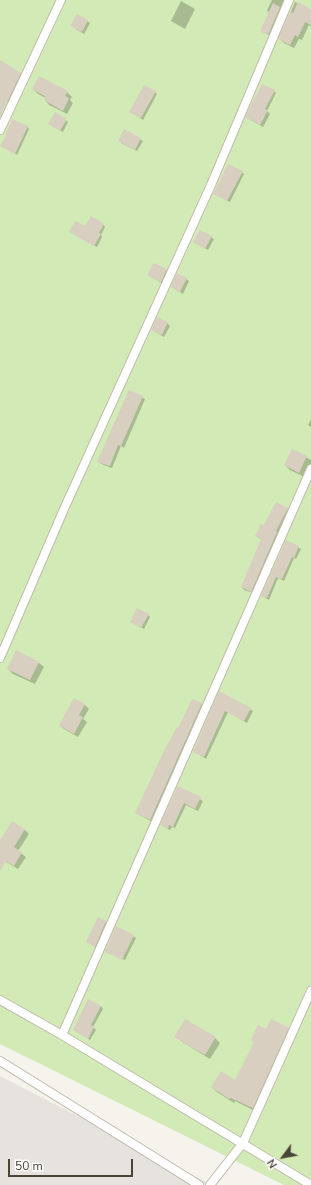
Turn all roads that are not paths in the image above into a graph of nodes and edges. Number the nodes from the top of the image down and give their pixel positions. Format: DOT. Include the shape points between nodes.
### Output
graph roads {
  1 [pos="61,0"];
  2 [pos="289,0"];
  3 [pos="0,130"];
  4 [pos="311,469"];
  5 [pos="0,658"];
  6 [pos="311,991"];
  7 [pos="0,1000"];
  8 [pos="62,1035"];
  9 [pos="0,1062"];
  10 [pos="243,1143"];
  11 [pos="311,1184"];
  12 [pos="199,1185"];
  13 [pos="210,1185"];
  1 -- 3 [label="lane"];
  2 -- 5 [label="lane" via="211,185 64,509"];
  4 -- 8 [label="lane"];
  6 -- 10 [label="lane"];
  7 -- 8 [label="lane"];
  8 -- 10 [label="lane"];
  9 -- 12 [label="lane"];
  10 -- 11 [label="lane"];
  10 -- 13 [label="lane"];
}
